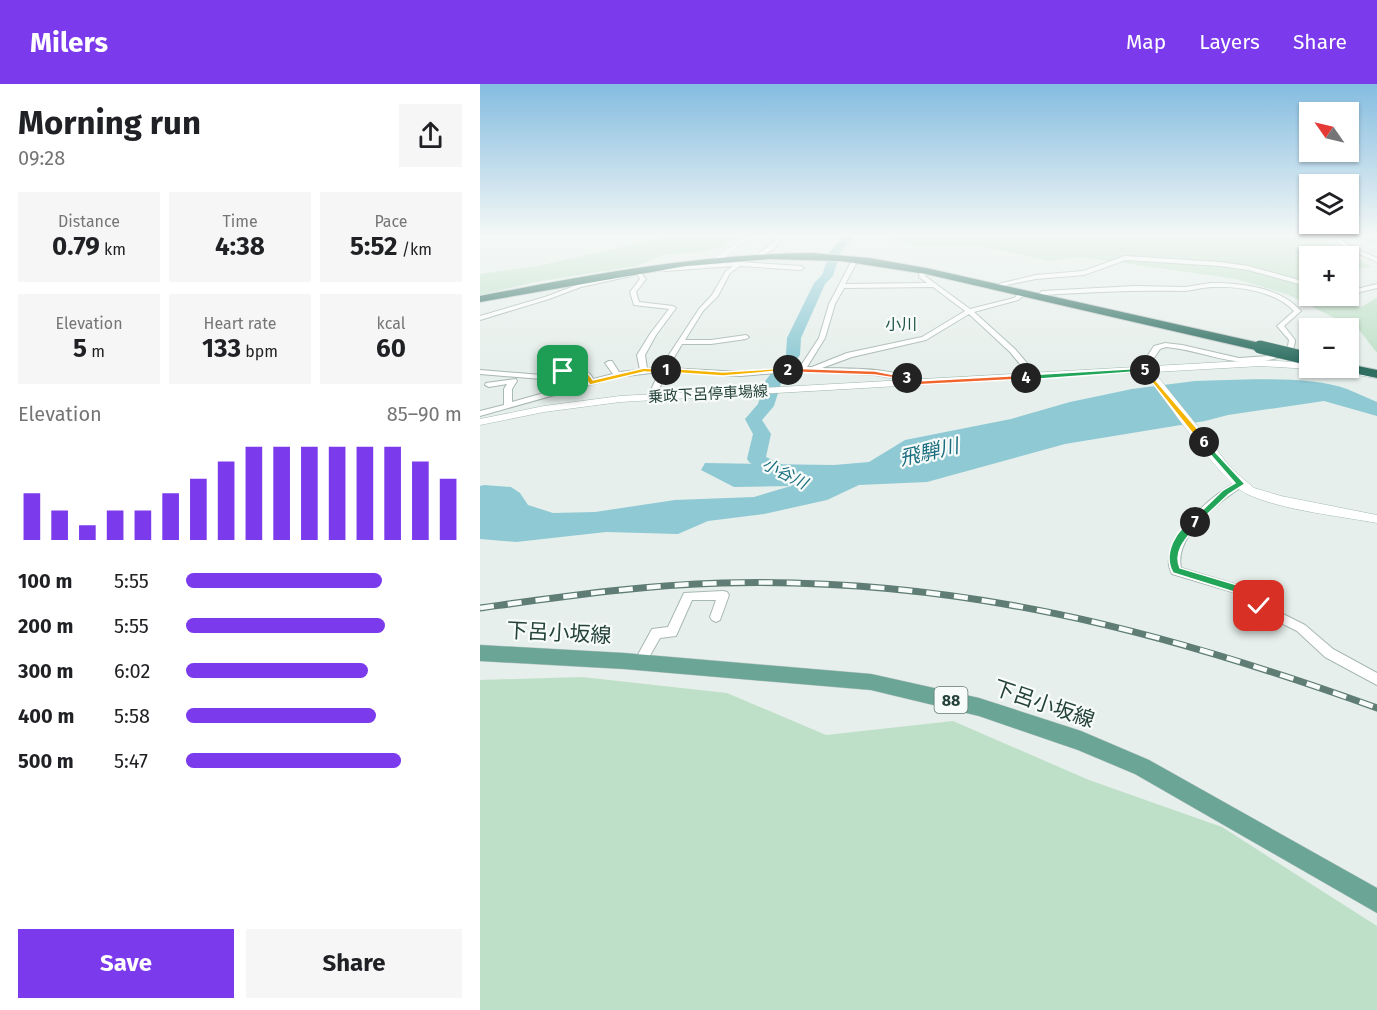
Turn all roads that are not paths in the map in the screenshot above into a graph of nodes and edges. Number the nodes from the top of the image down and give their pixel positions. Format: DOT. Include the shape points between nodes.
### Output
graph roads {
  1 [pos="601,277"];
  2 [pos="624,277"];
  3 [pos="642,277"];
  4 [pos="725,277"];
  5 [pos="846,277"];
  6 [pos="922,277"];
  7 [pos="949,277"];
  8 [pos="1035,277"];
  9 [pos="1282,277"];
  10 [pos="1299,282"];
  11 [pos="934,285"];
  12 [pos="841,286"];
  13 [pos="1377,286"];
  14 [pos="994,288"];
  15 [pos="1359,290"];
  16 [pos="1022,294"];
  17 [pos="1037,298"];
  18 [pos="480,299"];
  19 [pos="968,313"];
  20 [pos="480,318"];
  21 [pos="746,337"];
  22 [pos="682,342"];
  23 [pos="1299,356"];
  24 [pos="1299,359"];
  25 [pos="609,363"];
  26 [pos="1261,363"];
  27 [pos="1359,364"];
  28 [pos="1299,365"];
  29 [pos="1377,368"];
  30 [pos="800,369"];
  31 [pos="644,370"];
  32 [pos="663,370"];
  33 [pos="812,370"];
  34 [pos="1359,371"];
  35 [pos="480,372"];
  36 [pos="1359,372"];
  37 [pos="1150,374"];
  38 [pos="617,375"];
  39 [pos="1377,375"];
  40 [pos="1035,377"];
  41 [pos="590,383"];
  42 [pos="914,383"];
  43 [pos="489,385"];
  44 [pos="652,397"];
  45 [pos="508,407"];
  46 [pos="480,414"];
  47 [pos="480,422"];
  48 [pos="1240,484"];
  49 [pos="1377,519"];
  50 [pos="716,617"];
  51 [pos="480,653"];
  52 [pos="640,662"];
  53 [pos="1377,679"];
  54 [pos="1377,901"];
  1 -- 18 [label="highway"];
  2 -- 20 [label="street" via="579,286"];
  3 -- 31 [label="street" via="633,292 636,304 674,308 641,355"];
  4 -- 22 [label="street"];
  5 -- 12 [label="street"];
  6 -- 11 [label="street"];
  7 -- 16 [label="highway"];
  8 -- 14 [label="street"];
  9 -- 10 [label="street"];
  11 -- 12 [label="street"];
  11 -- 19 [label="street"];
  12 -- 30 [label="street" via="822,338"];
  13 -- 15 [label="street"];
  16 -- 17 [label="highway"];
  16 -- 19 [label="street"];
  17 -- 23 [label="highway, bridge"];
  17 -- 37 [label="street" via="1042,293 1185,289 1223,284 1269,293 1298,311 1280,326 1291,339 1288,352 1238,361 1165,345 1156,348 1146,364"];
  19 -- 33 [label="street" via="924,339 850,355"];
  19 -- 40 [label="street" via="1002,341"];
  21 -- 22 [label="street"];
  22 -- 32 [label="street"];
  24 -- 26 [label="main road"];
  25 -- 38 [label="street"];
  26 -- 28 [label="main road"];
  26 -- 37 [label="main road, 乗政下呂停車場線"];
  27 -- 29 [label="main road"];
  30 -- 32 [label="street" via="723,374"];
  30 -- 33 [label="street"];
  31 -- 32 [label="street"];
  31 -- 38 [label="street"];
  32 -- 44 [label="street"];
  33 -- 42 [label="street" via="875,373"];
  34 -- 39 [label="highway"];
  35 -- 41 [label="street" via="542,377 585,373"];
  36 -- 39 [label="main road"];
  37 -- 40 [label="main road, 乗政下呂停車場線"];
  37 -- 48 [label="main road"];
  38 -- 41 [label="street"];
  40 -- 42 [label="main road, 乗政下呂停車場線"];
  41 -- 45 [label="street"];
  42 -- 44 [label="main road, 乗政下呂停車場線"];
  43 -- 45 [label="street" via="513,381 508,389"];
  44 -- 47 [label="main road, 乗政下呂停車場線" via="569,405"];
  45 -- 46 [label="street"];
  48 -- 49 [label="main road" via="1280,500"];
  48 -- 53 [label="street" via="1226,492 1182,536 1175,549 1176,571 1240,590 1267,611 1301,628 1329,653"];
  50 -- 52 [label="street" via="723,595 688,596 672,632 656,633"];
  51 -- 52 [label="main road, 下呂小坂線 / 88"];
  52 -- 54 [label="main road, 下呂小坂線 / 88" via="871,682 979,707 1081,741 1142,767"];
}
